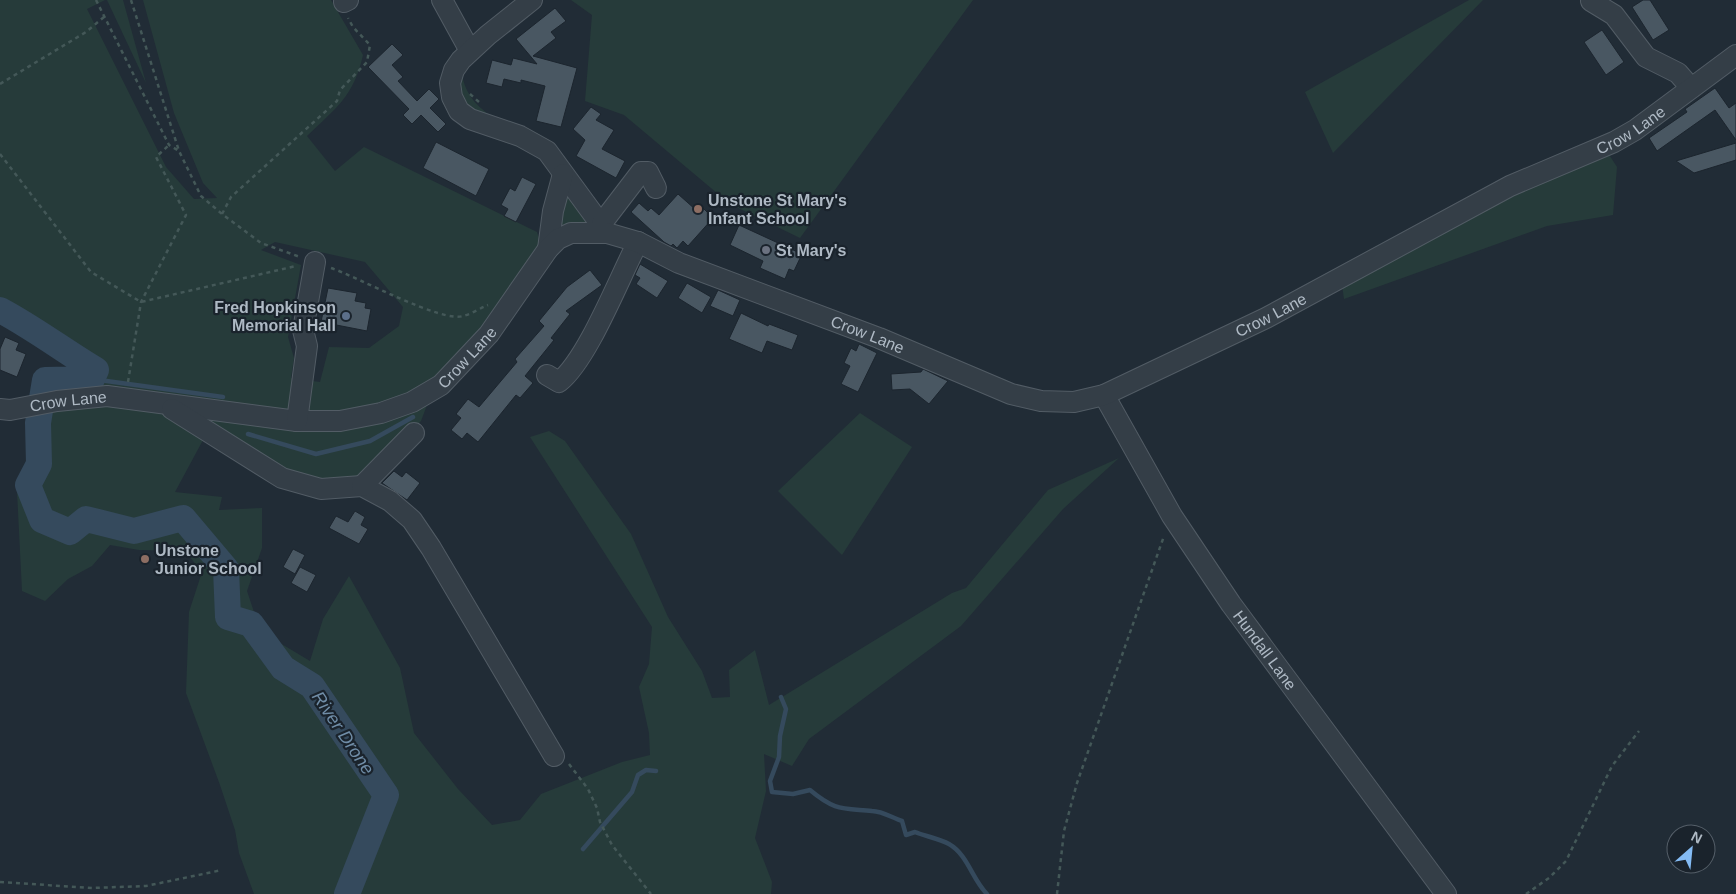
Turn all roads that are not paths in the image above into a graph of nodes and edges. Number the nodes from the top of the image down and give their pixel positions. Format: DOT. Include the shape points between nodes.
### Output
graph roads {
  1 [pos="442,0"];
  2 [pos="532,0"];
  3 [pos="1591,1"];
  4 [pos="470,52"];
  5 [pos="1736,55"];
  6 [pos="1691,88"];
  7 [pos="563,174"];
  8 [pos="656,188"];
  9 [pos="605,228"];
  10 [pos="638,242"];
  11 [pos="548,249"];
  12 [pos="315,262"];
  13 [pos="547,375"];
  14 [pos="1104,395"];
  15 [pos="164,404"];
  16 [pos="0,409"];
  17 [pos="296,421"];
  18 [pos="414,433"];
  19 [pos="362,486"];
  20 [pos="554,756"];
  21 [pos="1446,894"];
  1 -- 4 [label="street"];
  2 -- 4 [label="street"];
  3 -- 6 [label="street" via="1614,15 1646,57 1678,73"];
  4 -- 7 [label="street" via="454,70 450,83 452,98 460,111 484,126 536,144 547,151"];
  5 -- 6 [label="street, Crow Lane"];
  6 -- 14 [label="street, Crow Lane" via="1614,142 1510,186 1266,318"];
  7 -- 9 [label="street"];
  7 -- 11 [label="street" via="553,211"];
  8 -- 9 [label="street" via="648,172 640,172"];
  9 -- 10 [label="street, Crow Lane"];
  9 -- 11 [label="street, Crow Lane" via="571,233"];
  10 -- 13 [label="street" via="596,328 567,376 559,382"];
  10 -- 14 [label="street, Crow Lane" via="679,263 879,338 1011,394 1041,401 1074,402"];
  11 -- 17 [label="street, Crow Lane" via="489,334 441,385 412,402 381,413 340,421"];
  12 -- 17 [label="street" via="303,330 307,346"];
  14 -- 21 [label="street, Hundall Lane" via="1172,516 1231,604"];
  15 -- 16 [label="street, Crow Lane" via="107,396"];
  15 -- 17 [label="street, Crow Lane"];
  15 -- 19 [label="street" via="282,478 321,489"];
  18 -- 19 [label="street"];
  19 -- 20 [label="street" via="390,501 412,520"];
}
